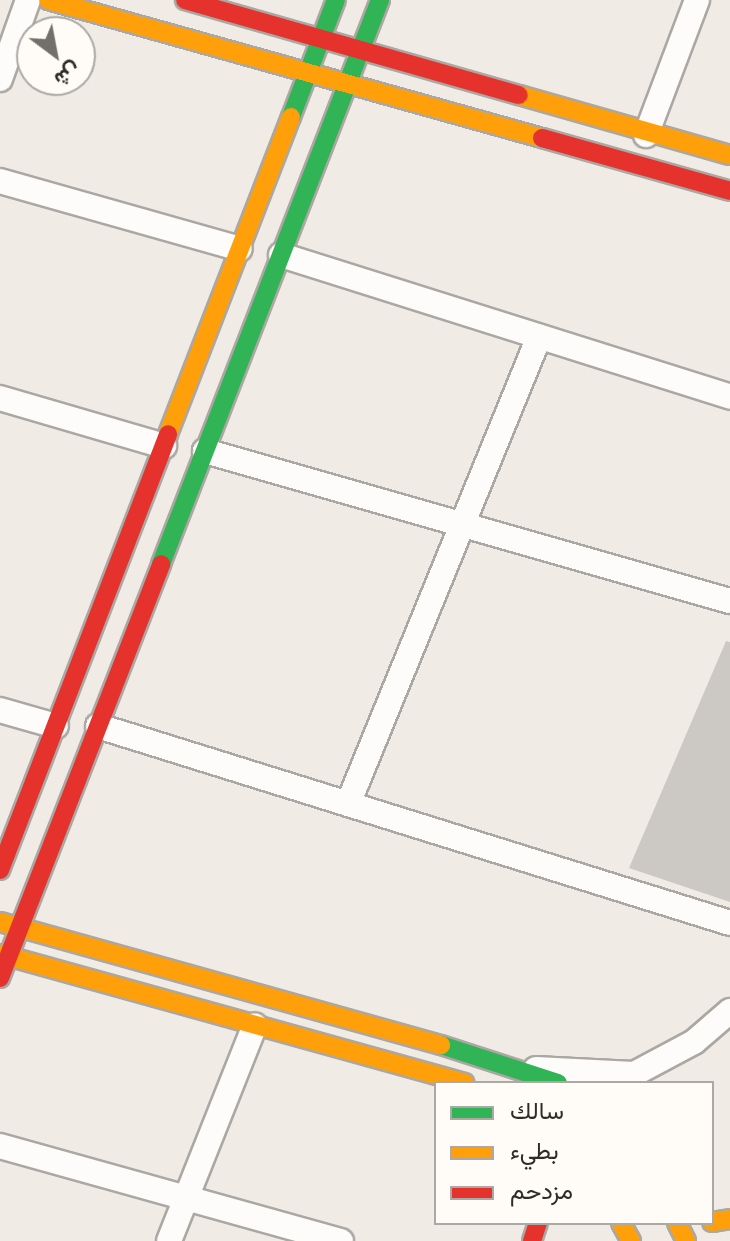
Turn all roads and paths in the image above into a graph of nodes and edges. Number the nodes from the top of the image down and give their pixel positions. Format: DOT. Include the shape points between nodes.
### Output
graph roads {
  1 [pos="28,0"];
  2 [pos="48,0"];
  3 [pos="185,0"];
  4 [pos="336,0"];
  5 [pos="380,0"];
  6 [pos="697,0"];
  7 [pos="320,41"];
  8 [pos="360,52"];
  9 [pos="308,73"];
  10 [pos="0,79"];
  11 [pos="348,84"];
  12 [pos="646,135"];
  13 [pos="730,155"];
  14 [pos="0,181"];
  15 [pos="730,191"];
  16 [pos="240,249"];
  17 [pos="281,255"];
  18 [pos="539,337"];
  19 [pos="730,397"];
  20 [pos="0,398"];
  21 [pos="164,446"];
  22 [pos="205,451"];
  23 [pos="466,525"];
  24 [pos="730,601"];
  25 [pos="0,710"];
  26 [pos="56,726"];
  27 [pos="98,726"];
  28 [pos="348,804"];
  29 [pos="0,870"];
  30 [pos="0,922"];
  31 [pos="730,923"];
  32 [pos="20,928"];
  33 [pos="4,955"];
  34 [pos="0,978"];
  35 [pos="730,1011"];
  36 [pos="255,1025"];
  37 [pos="526,1069"];
  38 [pos="457,1081"];
  39 [pos="553,1081"];
  40 [pos="0,1146"];
  41 [pos="187,1196"];
  42 [pos="169,1241"];
  43 [pos="341,1241"];
  1 -- 10 [label="street"];
  2 -- 9 [label="main road"];
  3 -- 7 [label="main road"];
  4 -- 7 [label="main road"];
  5 -- 8 [label="main road"];
  6 -- 12 [label="street"];
  7 -- 8 [label="main road"];
  7 -- 9 [label="main road"];
  8 -- 11 [label="main road"];
  8 -- 12 [label="main road"];
  9 -- 11 [label="main road"];
  9 -- 16 [label="main road"];
  11 -- 15 [label="main road"];
  11 -- 17 [label="main road"];
  12 -- 13 [label="main road"];
  14 -- 16 [label="street"];
  16 -- 21 [label="main road"];
  17 -- 18 [label="street"];
  17 -- 22 [label="main road"];
  18 -- 19 [label="street"];
  18 -- 23 [label="street"];
  20 -- 21 [label="street"];
  21 -- 26 [label="main road"];
  22 -- 23 [label="street"];
  22 -- 27 [label="main road"];
  23 -- 24 [label="street"];
  23 -- 28 [label="street"];
  25 -- 26 [label="street"];
  26 -- 29 [label="main road"];
  27 -- 28 [label="street"];
  27 -- 32 [label="main road"];
  28 -- 31 [label="street"];
  30 -- 32 [label="main road"];
  32 -- 33 [label="main road"];
  32 -- 37 [label="main road"];
  33 -- 34 [label="main road"];
  33 -- 36 [label="main road"];
  35 -- 37 [label="street" via="694,1042 634,1074"];
  36 -- 38 [label="main road"];
  36 -- 41 [label="street"];
  37 -- 39 [label="main road"];
  40 -- 41 [label="street"];
  41 -- 42 [label="street"];
  41 -- 43 [label="street"];
}
